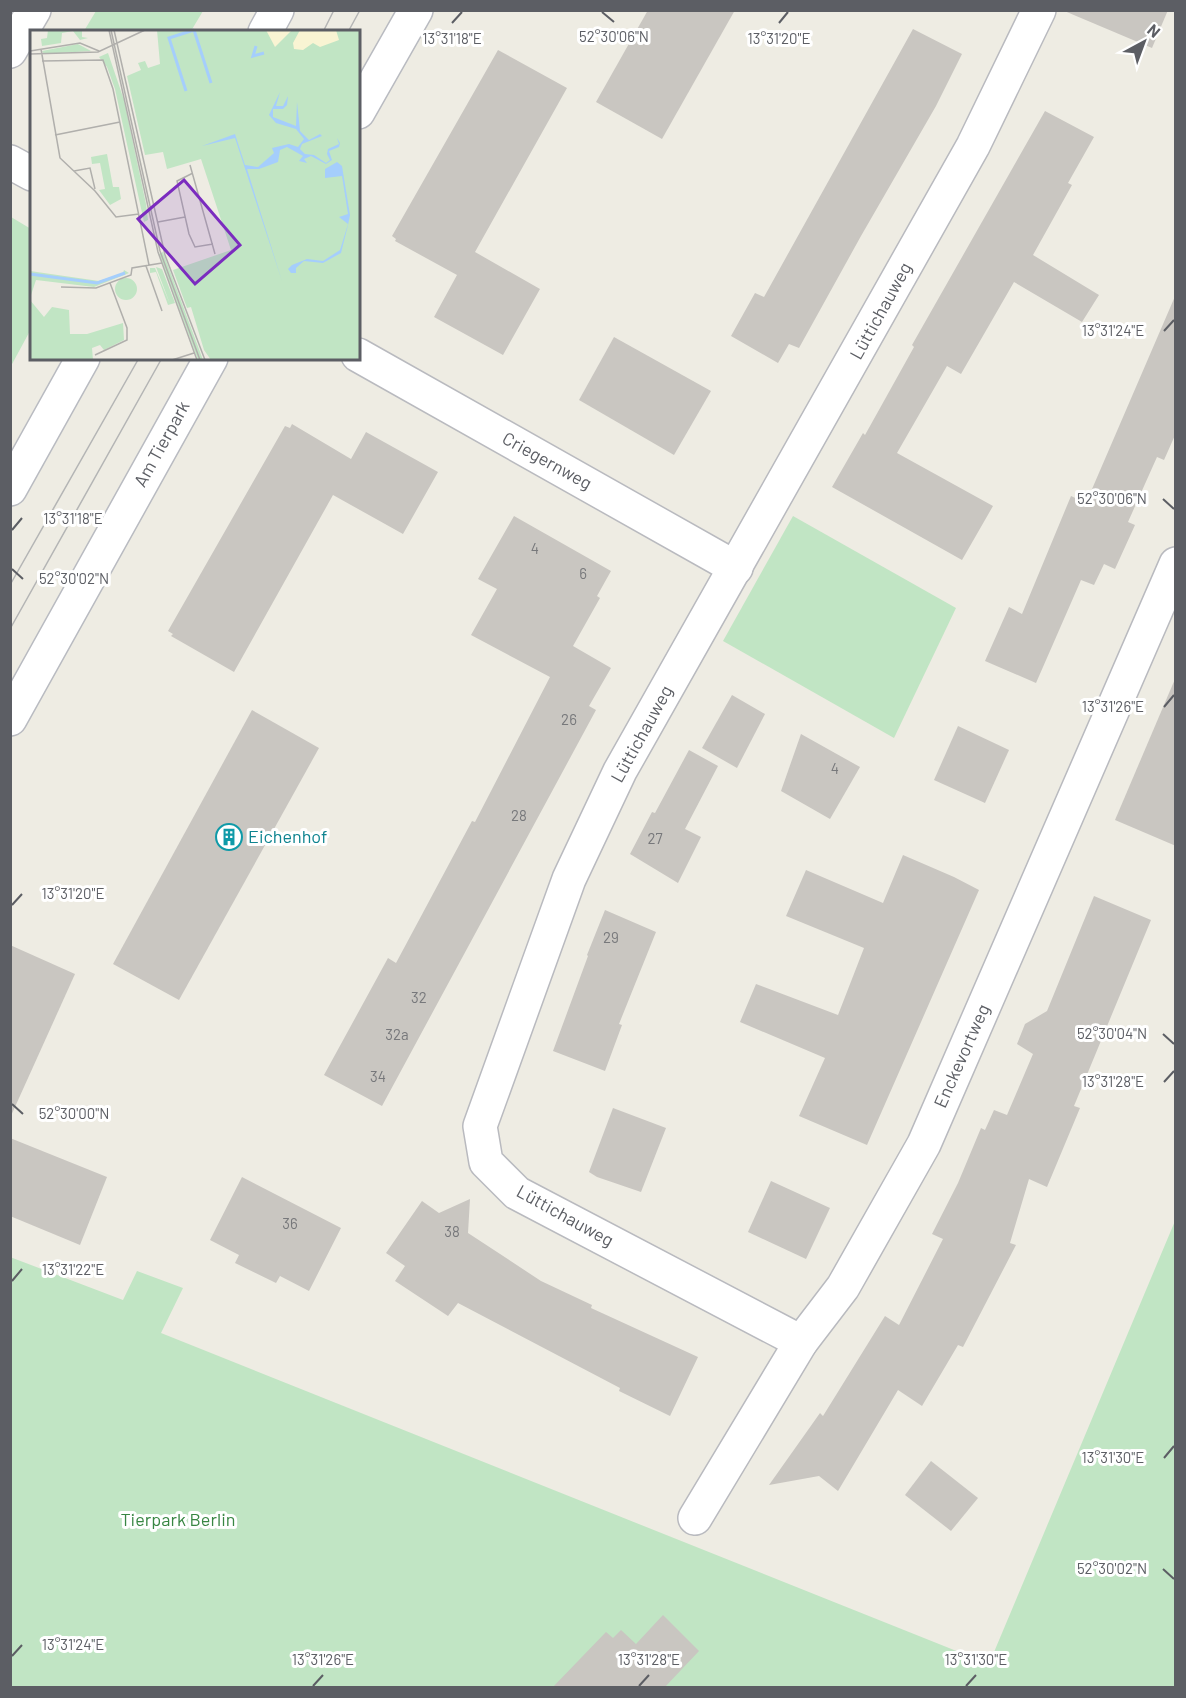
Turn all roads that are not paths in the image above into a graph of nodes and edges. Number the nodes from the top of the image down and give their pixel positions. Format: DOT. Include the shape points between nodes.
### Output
graph roads {
  1 [pos="33,10"];
  2 [pos="277,10"];
  3 [pos="416,10"];
  4 [pos="1039,10"];
  5 [pos="266,30"];
  6 [pos="10,51"];
  7 [pos="360,108"];
  8 [pos="10,162"];
  9 [pos="30,173"];
  10 [pos="360,356"];
  11 [pos="82,360"];
  12 [pos="210,360"];
  13 [pos="10,489"];
  14 [pos="1176,564"];
  15 [pos="736,568"];
  16 [pos="10,719"];
  17 [pos="801,1342"];
  18 [pos="694,1518"];
  1 -- 6 [label="street"];
  2 -- 5 [label="street"];
  3 -- 7 [label="street"];
  4 -- 15 [label="street, Lüttichauweg" via="974,147"];
  8 -- 9 [label="street"];
  10 -- 15 [label="street, Criegernweg"];
  11 -- 13 [label="street"];
  12 -- 16 [label="street, Am Tierpark"];
  14 -- 17 [label="street, Enckevortweg" via="924,1144 843,1287"];
  15 -- 17 [label="street, Lüttichauweg" via="620,771 569,879 480,1126 486,1162 517,1193"];
  17 -- 18 [label="street, Enckevortweg"];
}
